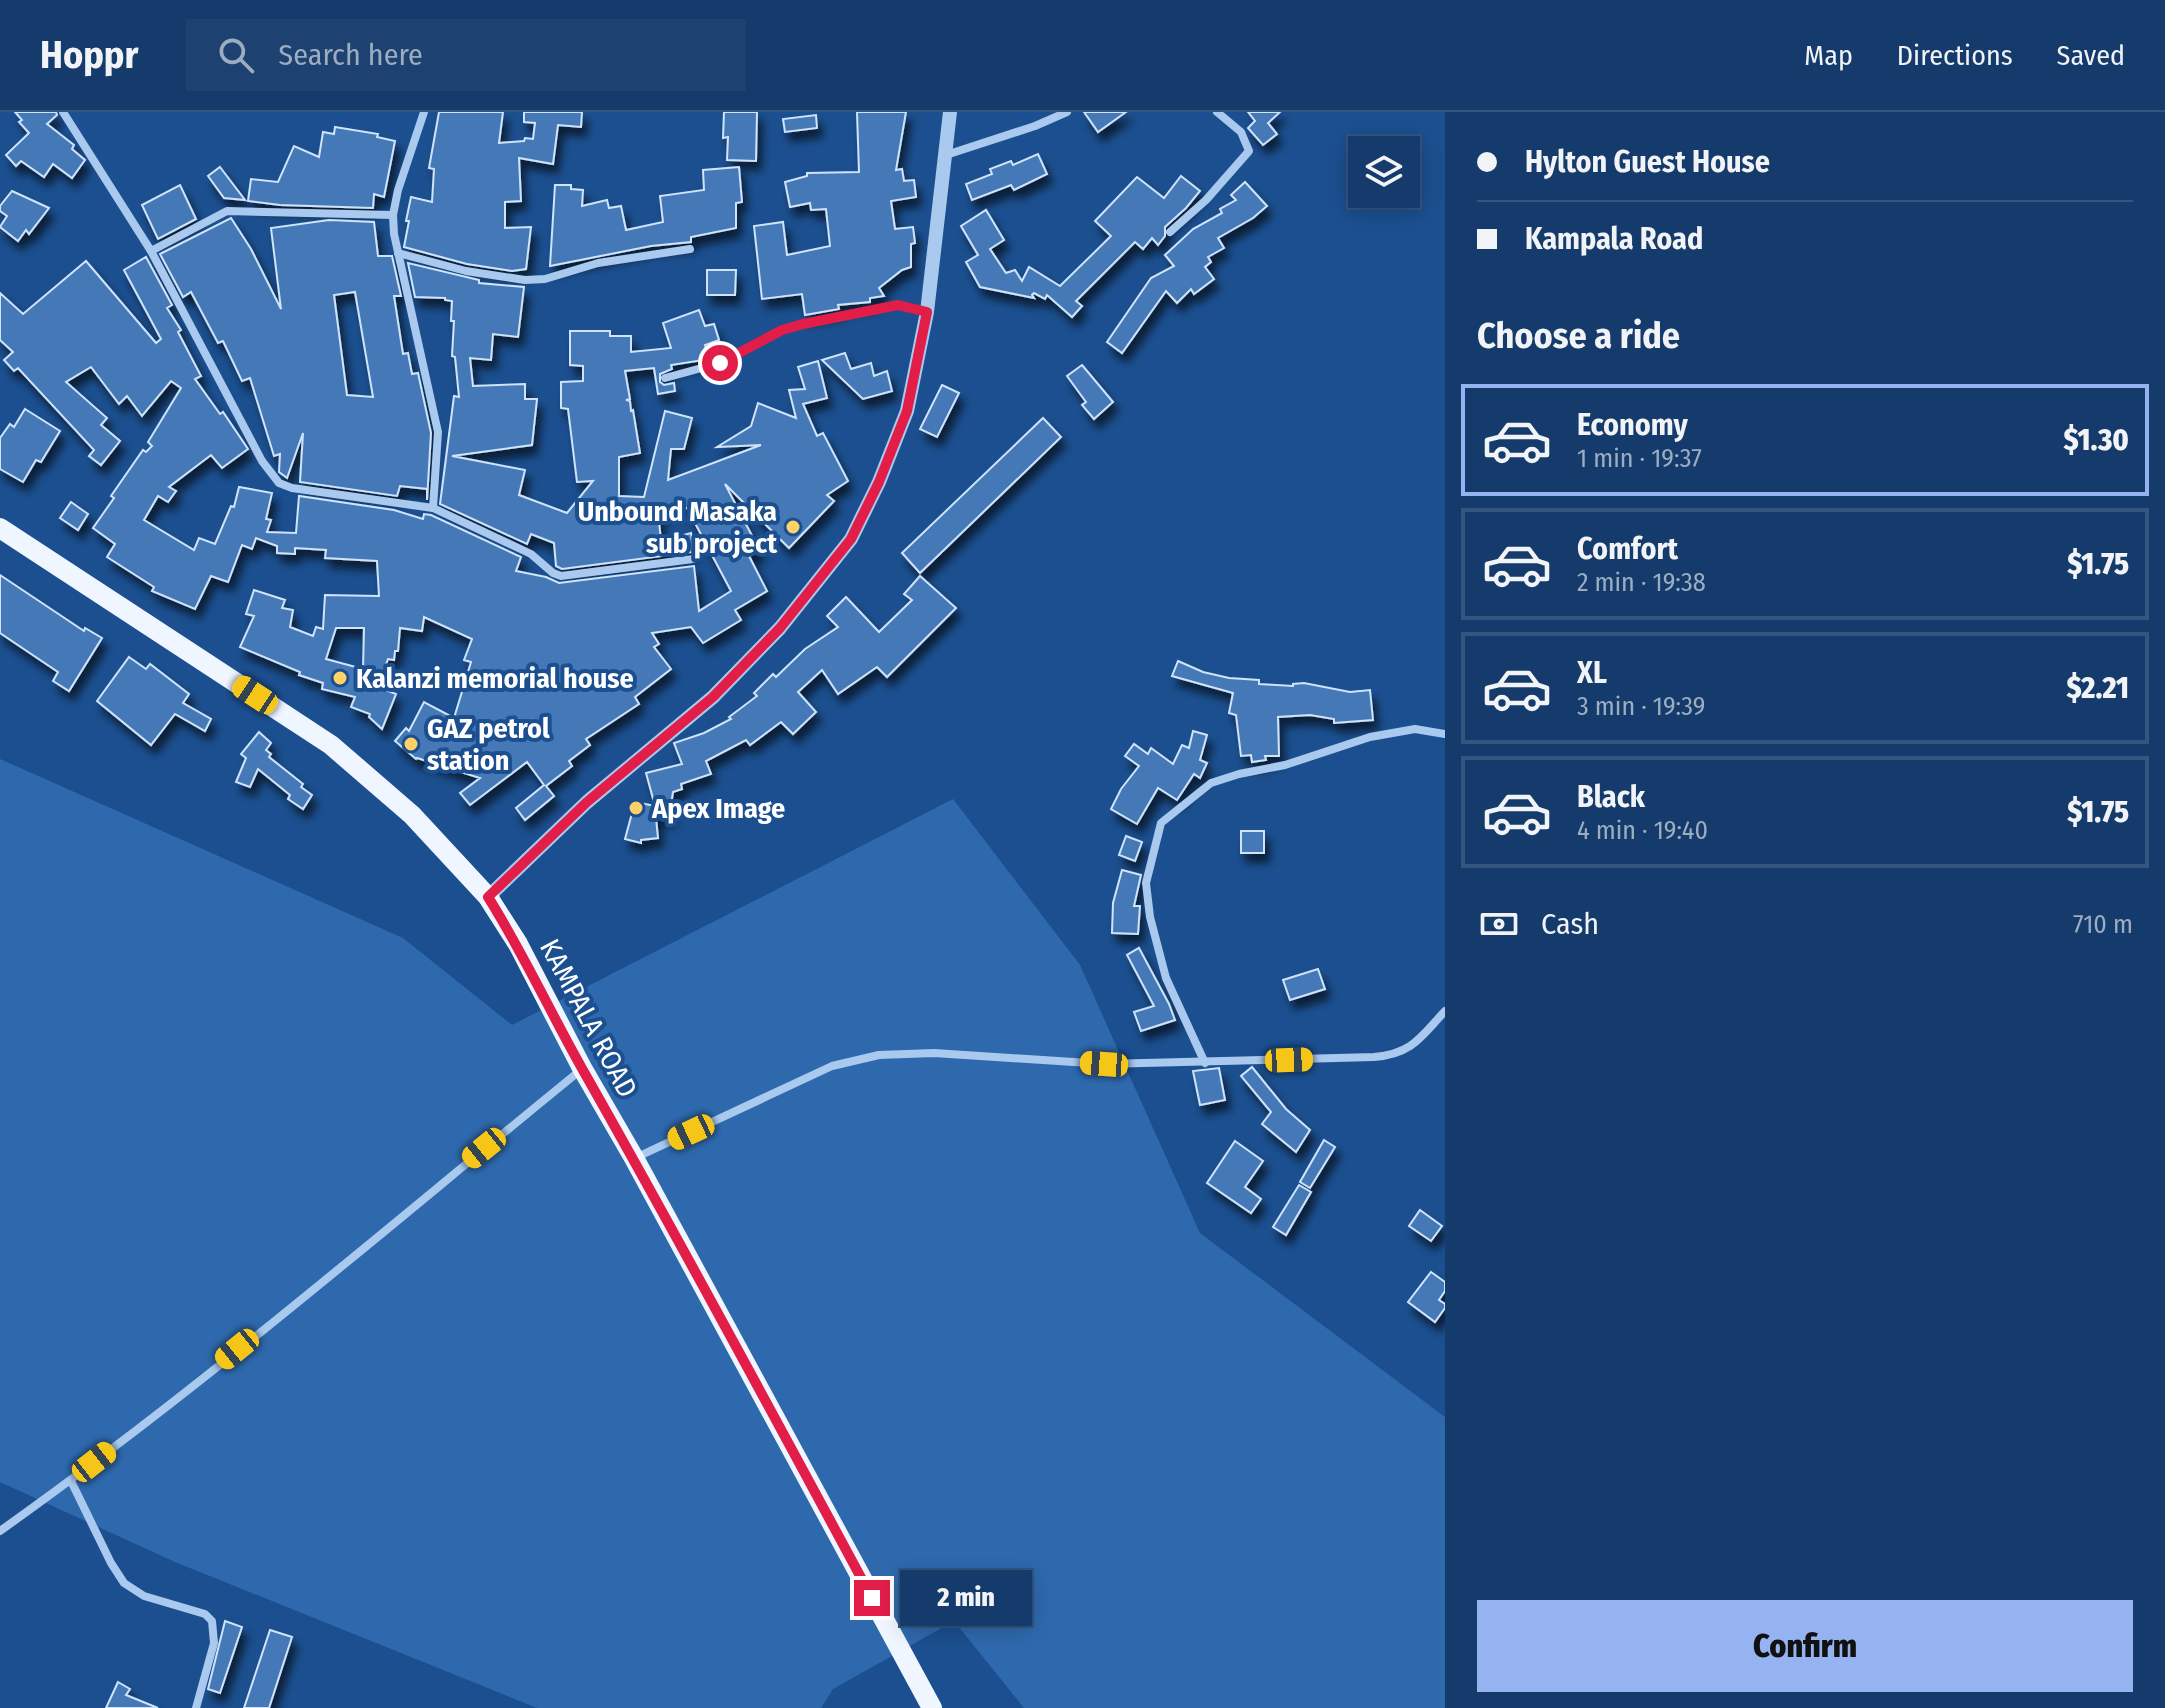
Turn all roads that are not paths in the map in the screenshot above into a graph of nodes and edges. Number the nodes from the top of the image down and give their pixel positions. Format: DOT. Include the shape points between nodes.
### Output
graph roads {
  1 [pos="63,112"];
  2 [pos="424,112"];
  3 [pos="950,112"];
  4 [pos="1067,112"];
  5 [pos="1217,112"];
  6 [pos="945,155"];
  7 [pos="393,215"];
  8 [pos="1170,232"];
  9 [pos="690,249"];
  10 [pos="151,251"];
  11 [pos="398,253"];
  12 [pos="927,312"];
  13 [pos="665,378"];
  14 [pos="433,508"];
  15 [pos="0,528"];
  16 [pos="693,559"];
  17 [pos="1445,734"];
  18 [pos="488,897"];
  19 [pos="1445,1011"];
  20 [pos="1205,1063"];
  21 [pos="582,1068"];
  22 [pos="634,1158"];
  23 [pos="71,1481"];
  24 [pos="0,1531"];
  25 [pos="196,1708"];
  26 [pos="932,1708"];
  1 -- 10 [label="street"];
  2 -- 7 [label="street"];
  3 -- 6 [label="street"];
  4 -- 6 [label="street"];
  5 -- 8 [label="street" via="1241,132 1249,151"];
  6 -- 12 [label="street"];
  7 -- 10 [label="street" via="227,211"];
  7 -- 11 [label="street"];
  9 -- 11 [label="street" via="525,280"];
  10 -- 14 [label="street" via="262,461 279,483"];
  11 -- 14 [label="street" via="438,432"];
  12 -- 13 [label="street" via="898,305 803,324 720,363"];
  12 -- 18 [label="street" via="907,411 851,539 780,628 713,697 587,802"];
  14 -- 16 [label="street" via="531,554 561,576"];
  15 -- 18 [label="main road, KAMPALA ROAD" via="331,745 412,815"];
  17 -- 20 [label="street" via="1415,729 1370,737 1225,778 1161,823 1146,883 1150,917 1166,978"];
  18 -- 21 [label="main road, KAMPALA ROAD"];
  19 -- 20 [label="street" via="1415,1043 1394,1055"];
  20 -- 22 [label="street" via="879,1055 832,1066"];
  21 -- 22 [label="main road, KAMPALA ROAD"];
  21 -- 23 [label="street"];
  22 -- 26 [label="main road, KAMPALA ROAD"];
  23 -- 24 [label="street"];
  23 -- 25 [label="street" via="124,1583 144,1596 205,1614 212,1621 214,1643"];
}
